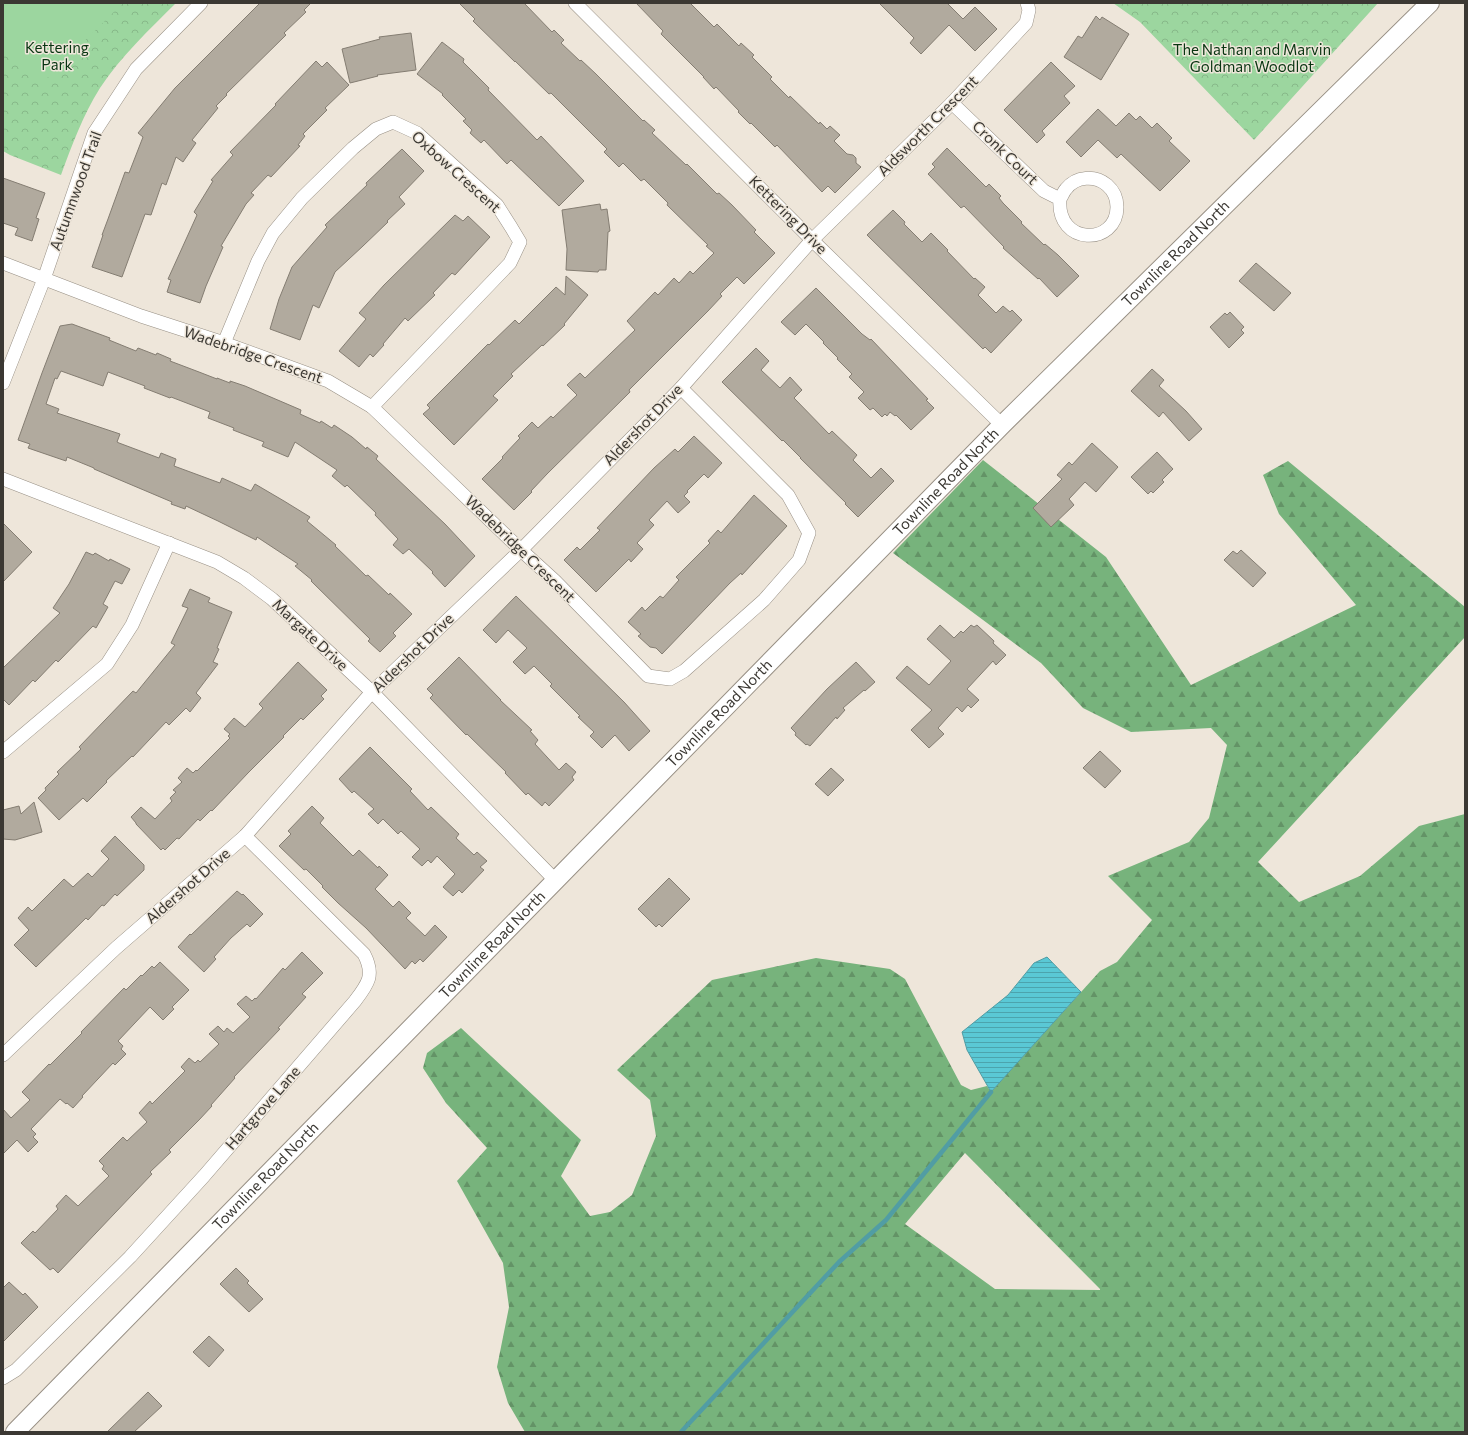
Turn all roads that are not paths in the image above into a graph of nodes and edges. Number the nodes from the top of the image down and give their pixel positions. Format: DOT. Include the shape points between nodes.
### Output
graph roads {
  1 [pos="202,3"];
  2 [pos="576,3"];
  3 [pos="1027,3"];
  4 [pos="1430,3"];
  5 [pos="952,103"];
  6 [pos="1060,199"];
  7 [pos="812,240"];
  8 [pos="3,263"];
  9 [pos="44,279"];
  10 [pos="224,343"];
  11 [pos="3,383"];
  12 [pos="681,388"];
  13 [pos="372,407"];
  14 [pos="1002,426"];
  15 [pos="3,479"];
  16 [pos="169,543"];
  17 [pos="521,550"];
  18 [pos="372,692"];
  19 [pos="3,752"];
  20 [pos="245,836"];
  21 [pos="556,881"];
  22 [pos="3,1055"];
  23 [pos="3,1378"];
  24 [pos="16,1432"];
  1 -- 9 [label="street, Autumnwood Trail" via="136,69 94,133"];
  2 -- 7 [label="street, Kettering Drive"];
  3 -- 5 [label="street, Aldsworth Crescent" via="1026,23"];
  4 -- 14 [label="main road, Townline Road North"];
  5 -- 6 [label="street, Cronk Court" via="1044,191"];
  5 -- 7 [label="street, Aldsworth Crescent"];
  6 -- 6 [label="street" via="1061,216 1072,231 1081,235 1100,234 1114,221 1117,212 1117,202 1108,186 1091,178 1073,183"];
  7 -- 12 [label="street, Aldershot Drive"];
  7 -- 14 [label="street, Kettering Drive"];
  8 -- 9 [label="street, Wadebridge Crescent"];
  9 -- 10 [label="street, Wadebridge Crescent" via="141,316"];
  9 -- 11 [label="street, Autumnwood Trail"];
  10 -- 13 [label="street, Wadebridge Crescent" via="328,381"];
  10 -- 13 [label="street, Oxbow Crescent" via="258,261 273,233 302,198 353,148 376,129 393,122 417,133 497,205 520,242 510,263"];
  12 -- 17 [label="street, Aldershot Drive"];
  12 -- 17 [label="street, Wadebridge Crescent" via="788,495 809,533 799,560 764,600 684,671 670,679 648,676"];
  13 -- 17 [label="street, Wadebridge Crescent"];
  14 -- 21 [label="main road, Townline Road North"];
  15 -- 16 [label="street, Margate Drive"];
  16 -- 18 [label="street, Margate Drive" via="217,562 249,582 272,599"];
  16 -- 19 [label="street" via="132,625 107,664"];
  17 -- 18 [label="street, Aldershot Drive"];
  18 -- 20 [label="street, Aldershot Drive"];
  18 -- 21 [label="street, Margate Drive"];
  20 -- 22 [label="street, Aldershot Drive" via="116,948"];
  20 -- 23 [label="street, Hartgrove Lane" via="364,954 369,964 370,975 365,988 130,1258 16,1370"];
  21 -- 24 [label="main road, Townline Road North"];
}
